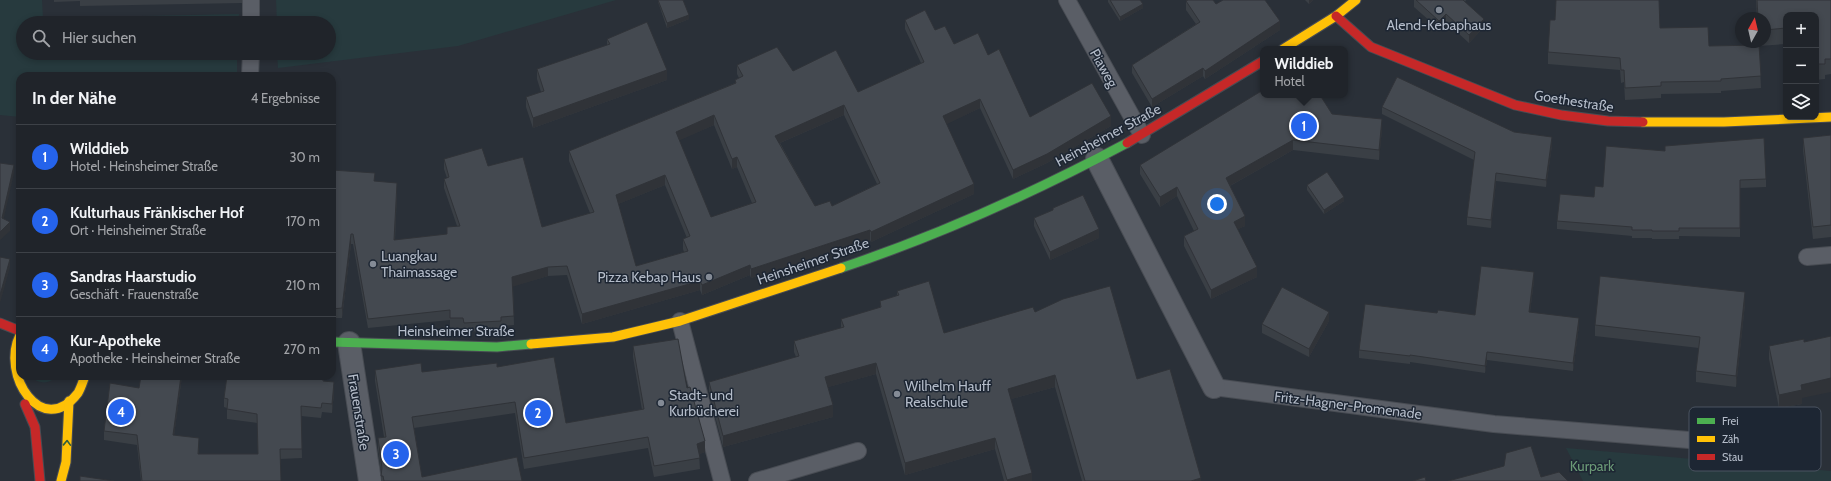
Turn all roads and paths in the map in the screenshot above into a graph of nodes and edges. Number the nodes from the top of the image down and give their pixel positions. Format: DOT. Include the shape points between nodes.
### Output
graph roads {
  1 [pos="251,0"];
  2 [pos="1067,0"];
  3 [pos="1356,0"];
  4 [pos="251,16"];
  5 [pos="1336,16"];
  6 [pos="1288,46"];
  7 [pos="250,60"];
  8 [pos="1260,63"];
  9 [pos="250,72"];
  10 [pos="1831,117"];
  11 [pos="1142,136"];
  12 [pos="1097,160"];
  13 [pos="1831,255"];
  14 [pos="1808,257"];
  15 [pos="680,320"];
  16 [pos="0,323"];
  17 [pos="16,329"];
  18 [pos="16,337"];
  19 [pos="340,342"];
  20 [pos="7,352"];
  21 [pos="84,380"];
  22 [pos="1214,387"];
  23 [pos="16,396"];
  24 [pos="69,401"];
  25 [pos="25,404"];
  26 [pos="1689,440"];
  27 [pos="858,451"];
  28 [pos="40,481"];
  29 [pos="61,481"];
  30 [pos="370,481"];
  31 [pos="722,481"];
  32 [pos="757,481"];
  1 -- 4 [label="lane"];
  2 -- 11 [label="lane, Piaweg"];
  3 -- 5 [label="street"];
  5 -- 6 [label="street"];
  5 -- 10 [label="street, Goethestraße" via="1371,47 1515,105 1561,115 1608,121 1656,123"];
  7 -- 9 [label="lane"];
  8 -- 11 [label="street, Heinsheimer Straße"];
  11 -- 12 [label="street, Heinsheimer Straße"];
  12 -- 15 [label="street, Heinsheimer Straße" via="1002,205 920,239"];
  12 -- 22 [label="street, Fritz-Hagner-Promenade"];
  13 -- 14 [label="lane"];
  15 -- 19 [label="street, Heinsheimer Straße" via="613,337 497,347"];
  15 -- 31 [label="lane"];
  16 -- 17 [label="street"];
  18 -- 20 [label="street"];
  19 -- 30 [label="street, Frauenstraße"];
  21 -- 24 [label="street" via="78,393"];
  22 -- 26 [label="lane, Fritz-Hagner-Promenade" via="1494,424"];
  23 -- 25 [label="street"];
  24 -- 25 [label="street" via="59,407 48,409"];
  29 -- 24 [label="street, one-way" via="66,462"];
  25 -- 28 [label="street" via="35,427"];
  27 -- 32 [label="lane"];
}
